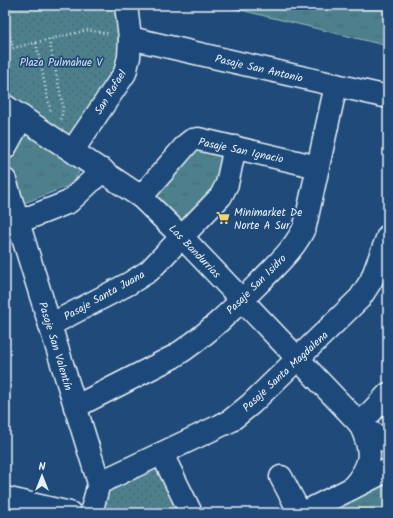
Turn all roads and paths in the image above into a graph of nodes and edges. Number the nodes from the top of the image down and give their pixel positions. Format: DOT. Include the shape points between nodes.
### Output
graph roads {
  1 [pos="126,5"];
  2 [pos="5,17"];
  3 [pos="130,38"];
  4 [pos="49,40"];
  5 [pos="36,43"];
  6 [pos="13,48"];
  7 [pos="5,50"];
  8 [pos="336,85"];
  9 [pos="388,97"];
  10 [pos="14,111"];
  11 [pos="52,119"];
  12 [pos="61,125"];
  13 [pos="235,147"];
  14 [pos="5,148"];
  15 [pos="73,150"];
  16 [pos="318,167"];
  17 [pos="103,170"];
  18 [pos="5,180"];
  19 [pos="141,197"];
  20 [pos="18,222"];
  21 [pos="388,236"];
  22 [pos="182,237"];
  23 [pos="242,300"];
  24 [pos="50,325"];
  25 [pos="299,359"];
  26 [pos="388,394"];
  27 [pos="75,407"];
  28 [pos="360,424"];
  29 [pos="388,442"];
  30 [pos="162,454"];
  31 [pos="388,470"];
  32 [pos="282,477"];
  33 [pos="99,483"];
  34 [pos="352,488"];
  35 [pos="5,498"];
  36 [pos="70,513"];
  37 [pos="91,513"];
  38 [pos="191,513"];
  39 [pos="302,513"];
  1 -- 3 [label="street, San Rafael"];
  2 -- 6 [label="path"];
  3 -- 4 [label="path" via="88,30"];
  3 -- 8 [label="street, Pasaje San Antonio"];
  3 -- 15 [label="street, San Rafael" via="129,57 124,73"];
  4 -- 5 [label="path"];
  4 -- 12 [label="path" via="63,106"];
  5 -- 6 [label="path"];
  5 -- 11 [label="path"];
  6 -- 7 [label="path"];
  8 -- 9 [label="street, Pasaje San Antonio"];
  8 -- 16 [label="street, Pasaje San Isidro"];
  10 -- 14 [label="street"];
  10 -- 15 [label="street, Las Bandurrias"];
  13 -- 16 [label="street, Pasaje San Ignacio"];
  13 -- 19 [label="street, Pasaje San Ignacio" via="192,140"];
  13 -- 22 [label="street, Pasaje Santa Juana" via="225,190"];
  15 -- 17 [label="street, Las Bandurrias"];
  16 -- 23 [label="street, Pasaje San Isidro" via="300,238"];
  17 -- 19 [label="street, Las Bandurrias"];
  17 -- 20 [label="street" via="69,202"];
  18 -- 20 [label="street, Pasaje San Valentín"];
  19 -- 22 [label="street, Las Bandurrias"];
  20 -- 24 [label="street, Pasaje San Valentín"];
  21 -- 25 [label="street, Pasaje Santa Magdalena" via="371,282 360,298"];
  22 -- 23 [label="street, Las Bandurrias"];
  22 -- 24 [label="street, Pasaje Santa Juana" via="139,277"];
  23 -- 25 [label="street, Las Bandurrias"];
  23 -- 27 [label="street, Pasaje San Isidro" via="188,348"];
  24 -- 27 [label="street, Pasaje San Valentín"];
  25 -- 28 [label="street, Las Bandurrias"];
  25 -- 30 [label="street, Pasaje Santa Magdalena" via="230,421"];
  26 -- 28 [label="street"];
  27 -- 33 [label="street, Pasaje San Valentín"];
  28 -- 29 [label="street, Las Bandurrias"];
  28 -- 34 [label="street, Las Bandurrias" via="368,442 367,466 362,477"];
  30 -- 33 [label="street, Pasaje Santa Magdalena"];
  30 -- 38 [label="street"];
  31 -- 34 [label="street"];
  32 -- 39 [label="street"];
  33 -- 37 [label="street"];
  34 -- 39 [label="street"];
  35 -- 36 [label="street"];
}
